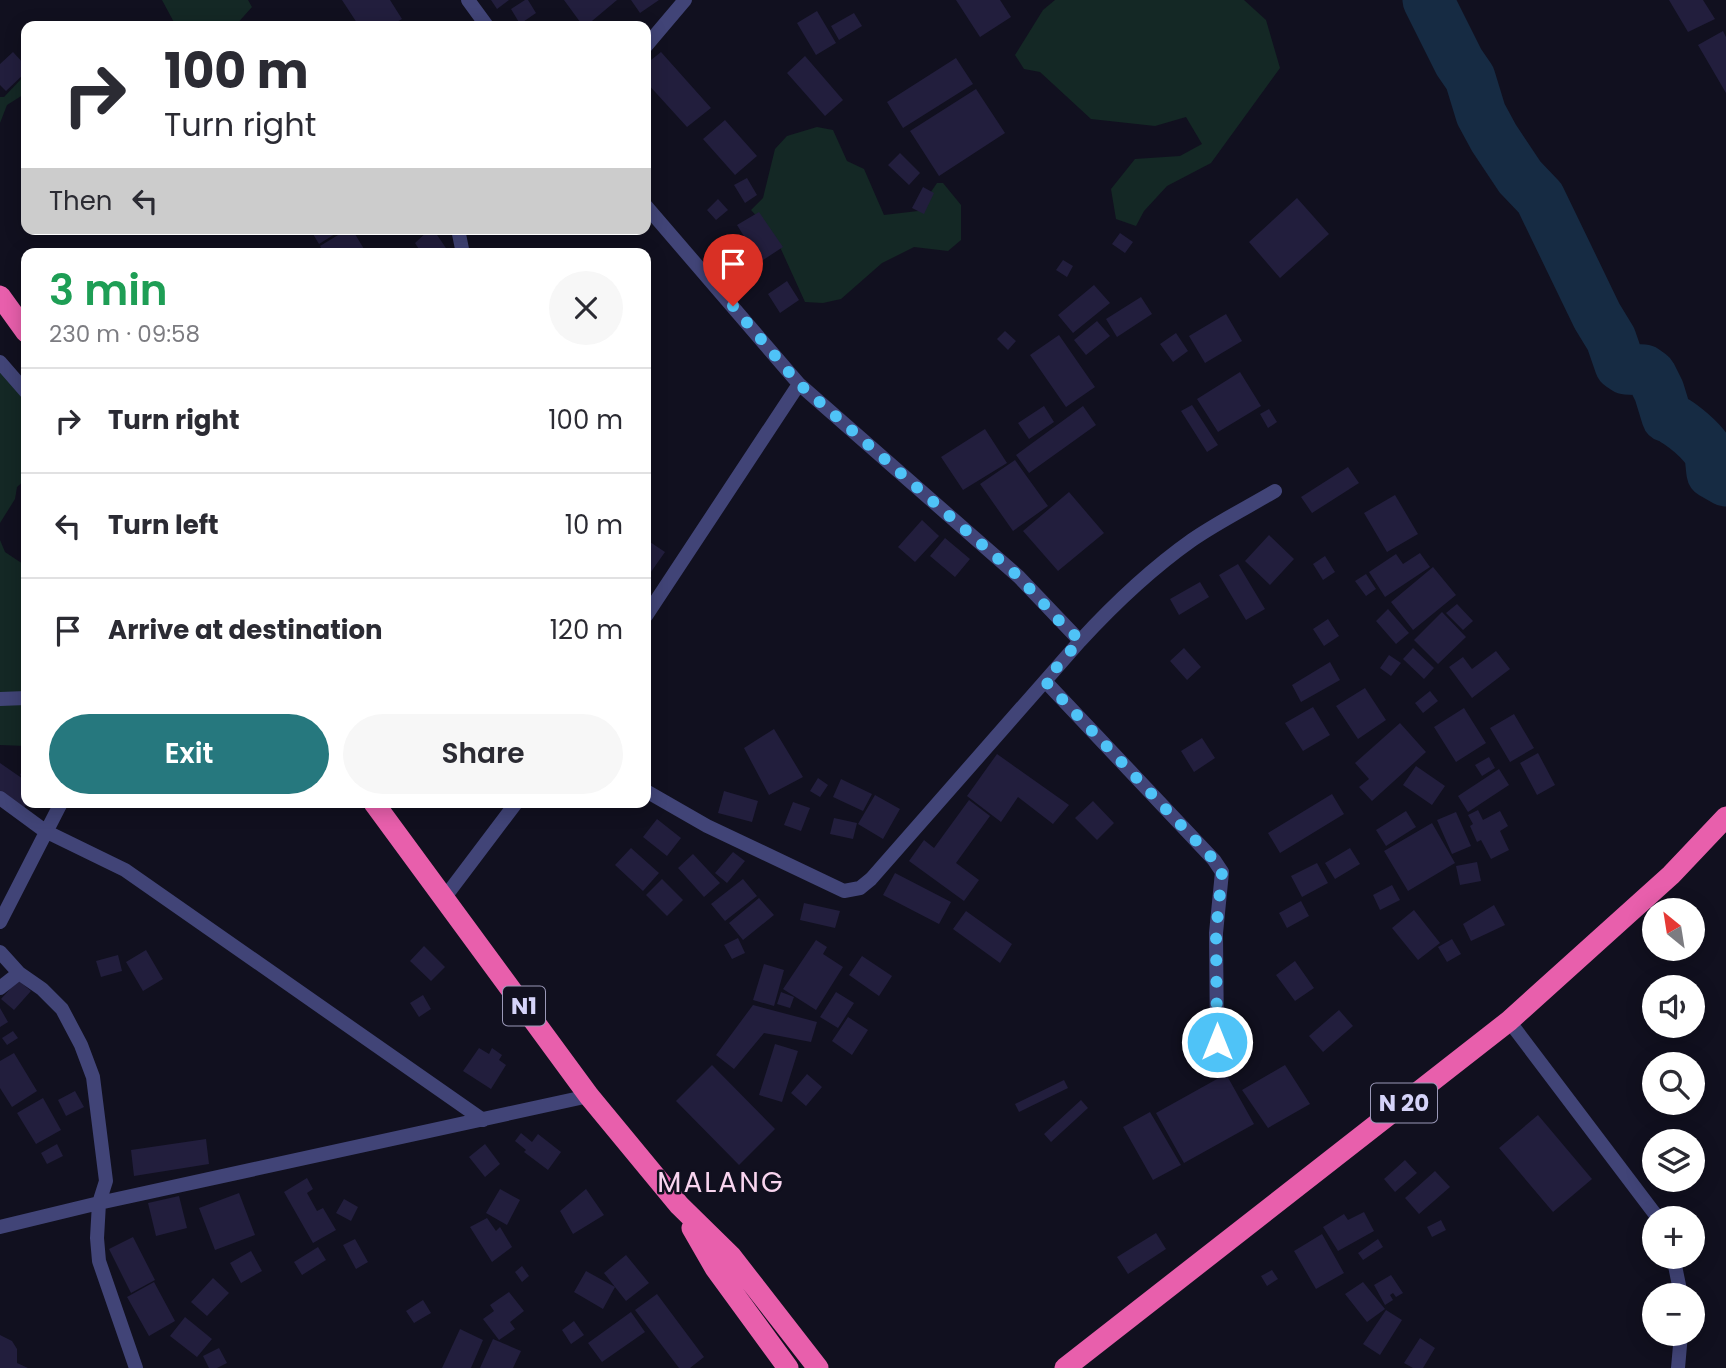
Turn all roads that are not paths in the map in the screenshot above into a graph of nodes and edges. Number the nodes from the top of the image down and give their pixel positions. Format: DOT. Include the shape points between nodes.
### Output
graph roads {
  1 [pos="468,0"];
  2 [pos="685,0"];
  3 [pos="483,21"];
  4 [pos="651,40"];
  5 [pos="651,212"];
  6 [pos="0,296"];
  7 [pos="21,325"];
  8 [pos="0,362"];
  9 [pos="799,384"];
  10 [pos="21,386"];
  11 [pos="1275,491"];
  12 [pos="651,608"];
  13 [pos="1080,640"];
  14 [pos="1045,681"];
  15 [pos="21,698"];
  16 [pos="0,699"];
  17 [pos="651,794"];
  18 [pos="0,798"];
  19 [pos="58,808"];
  20 [pos="378,808"];
  21 [pos="512,808"];
  22 [pos="1726,817"];
  23 [pos="45,831"];
  24 [pos="445,897"];
  25 [pos="0,922"];
  26 [pos="0,952"];
  27 [pos="19,973"];
  28 [pos="0,988"];
  29 [pos="1509,1021"];
  30 [pos="1217,1042"];
  31 [pos="589,1096"];
  32 [pos="484,1120"];
  33 [pos="99,1203"];
  34 [pos="679,1205"];
  35 [pos="1649,1206"];
  36 [pos="0,1227"];
  37 [pos="1680,1346"];
  38 [pos="136,1368"];
  39 [pos="788,1368"];
  40 [pos="818,1368"];
  41 [pos="1065,1368"];
  42 [pos="1678,1368"];
  1 -- 3 [label="street"];
  2 -- 4 [label="street"];
  5 -- 9 [label="street"];
  6 -- 7 [label="highway"];
  8 -- 10 [label="street"];
  9 -- 12 [label="street"];
  9 -- 13 [label="street" via="1019,577"];
  11 -- 13 [label="street" via="1161,563"];
  13 -- 14 [label="street"];
  14 -- 17 [label="street" via="860,888 844,891 707,826"];
  14 -- 30 [label="street" via="1222,872 1216,933"];
  15 -- 16 [label="street"];
  18 -- 23 [label="street"];
  19 -- 23 [label="street"];
  20 -- 24 [label="highway, N1"];
  21 -- 24 [label="street"];
  22 -- 29 [label="highway, N 20" via="1671,875"];
  23 -- 25 [label="street"];
  23 -- 32 [label="street" via="125,870"];
  24 -- 31 [label="highway, N1"];
  26 -- 27 [label="street"];
  27 -- 28 [label="street"];
  27 -- 33 [label="street" via="62,1009 93,1077 106,1181"];
  29 -- 35 [label="street"];
  29 -- 41 [label="highway, N 20"];
  31 -- 32 [label="street"];
  31 -- 34 [label="highway, N1"];
  32 -- 33 [label="street"];
  33 -- 36 [label="street"];
  33 -- 38 [label="street" via="99,1261"];
  34 -- 39 [label="highway, N1" via="715,1268"];
  34 -- 40 [label="highway, N1" via="731,1256"];
  37 -- 42 [label="street"];
}
